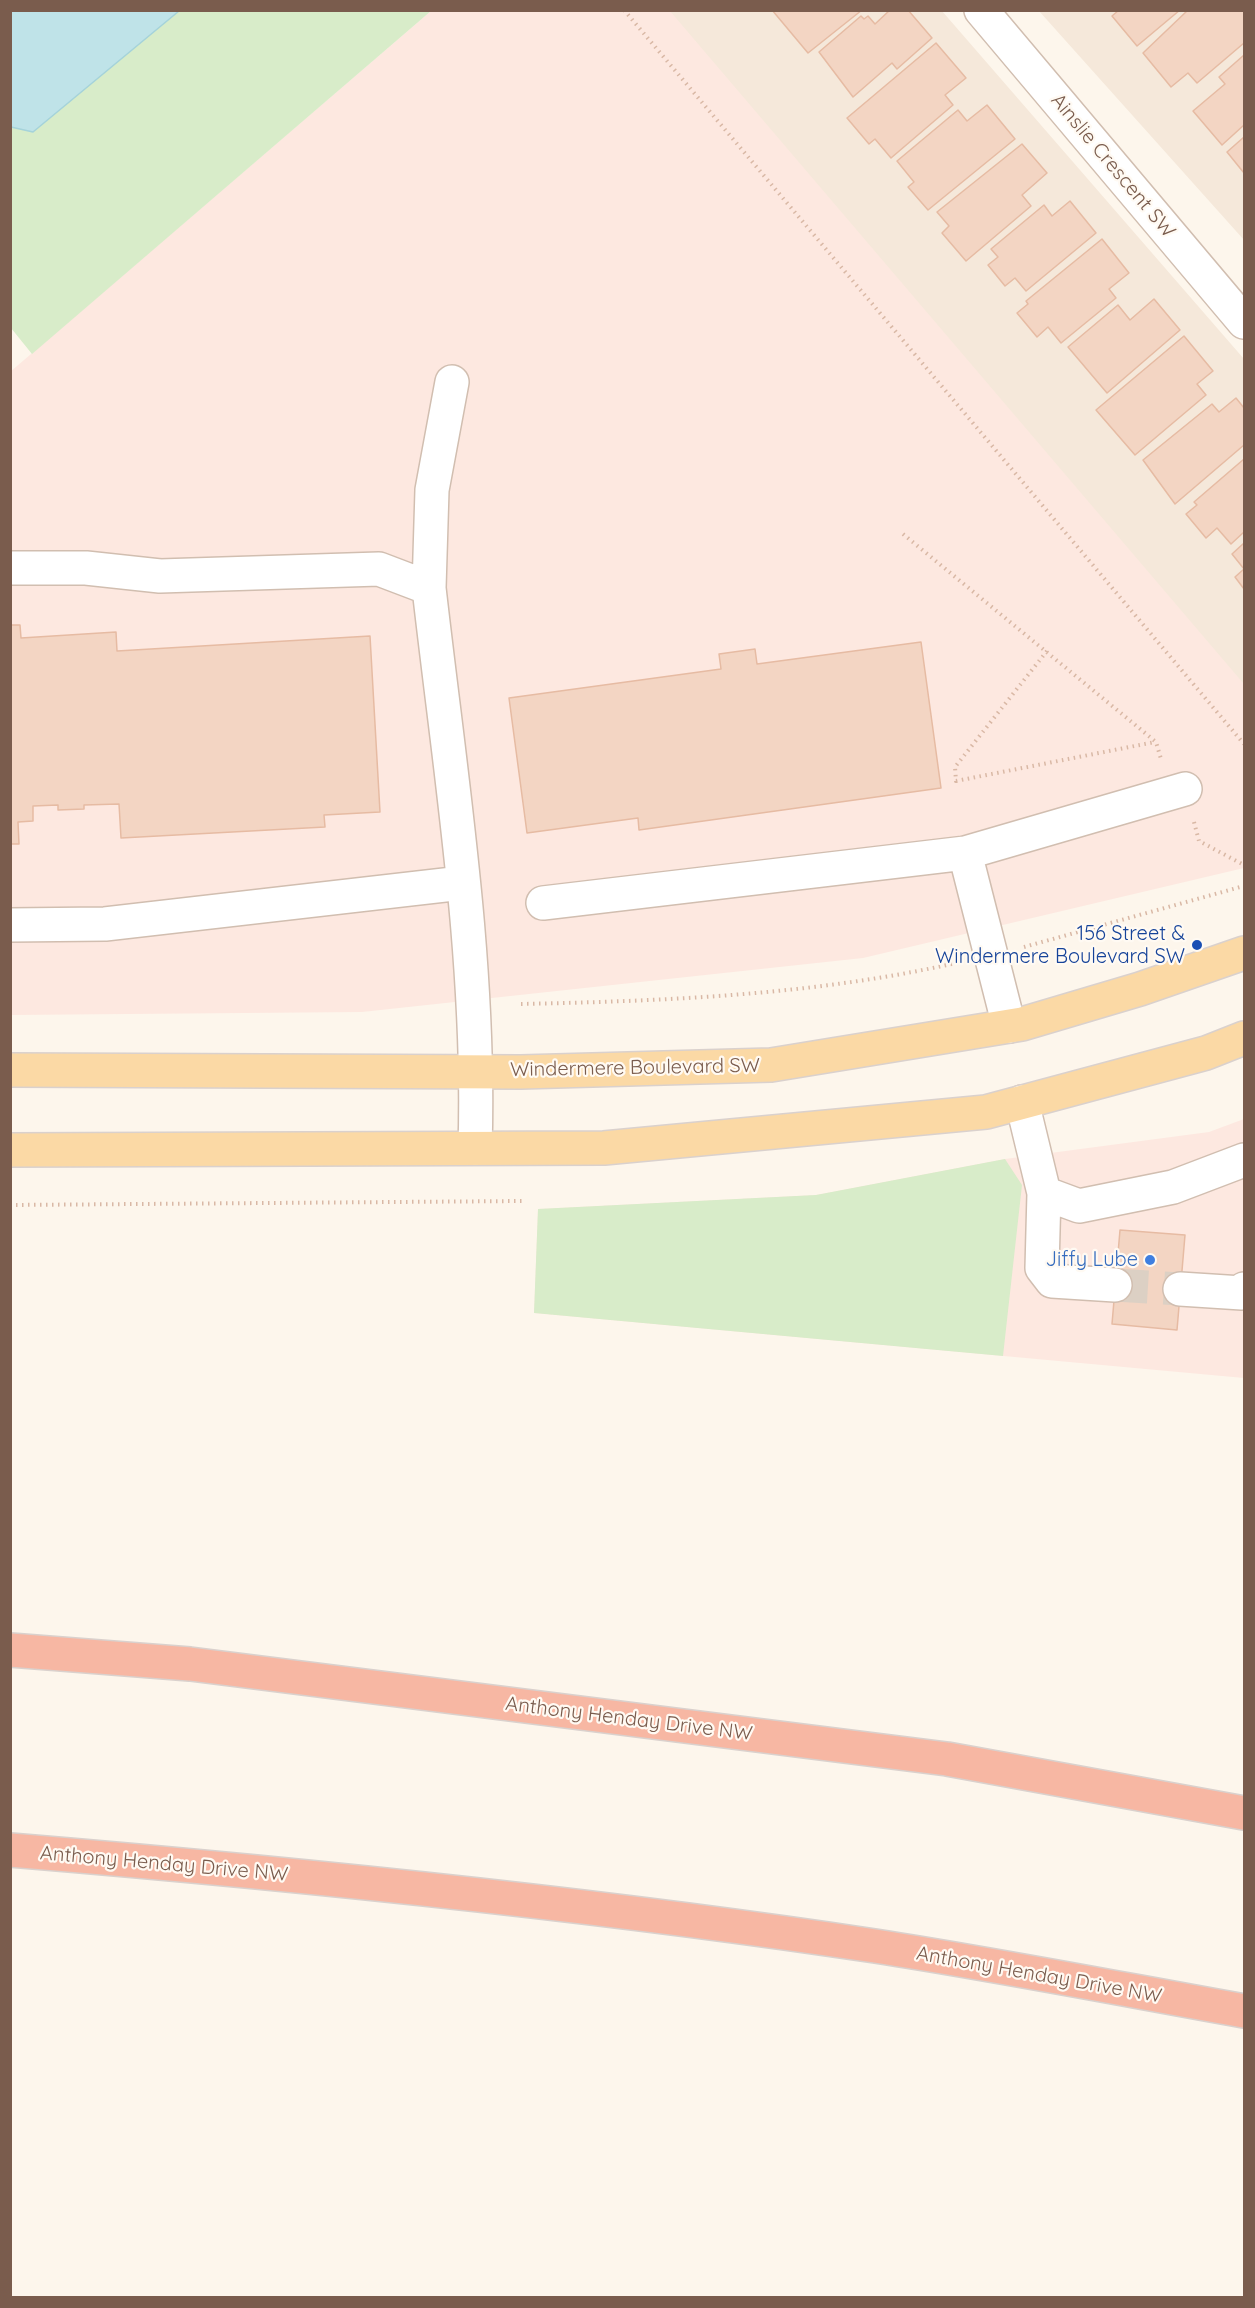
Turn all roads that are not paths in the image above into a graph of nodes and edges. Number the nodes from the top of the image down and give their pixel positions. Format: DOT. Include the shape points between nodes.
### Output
graph roads {
  1 [pos="981,10"];
  2 [pos="1245,322"];
  3 [pos="452,382"];
  4 [pos="10,568"];
  5 [pos="429,588"];
  6 [pos="1185,789"];
  7 [pos="965,853"];
  8 [pos="462,883"];
  9 [pos="543,903"];
  10 [pos="10,925"];
  11 [pos="1245,952"];
  12 [pos="1009,1026"];
  13 [pos="1245,1038"];
  14 [pos="10,1070"];
  15 [pos="478,1072"];
  16 [pos="1022,1102"];
  17 [pos="475,1148"];
  18 [pos="10,1150"];
  19 [pos="1245,1160"];
  20 [pos="1044,1193"];
  21 [pos="1115,1285"];
  22 [pos="1180,1289"];
  23 [pos="1245,1289"];
  24 [pos="10,1650"];
  25 [pos="1245,1813"];
  26 [pos="10,1850"];
  27 [pos="1245,2011"];
  1 -- 2 [label="street, Ainslie Crescent SW"];
  3 -- 5 [label="street" via="432,490"];
  4 -- 5 [label="street" via="86,568 160,576 379,569"];
  5 -- 8 [label="street"];
  6 -- 7 [label="street"];
  7 -- 9 [label="street"];
  7 -- 12 [label="street"];
  8 -- 10 [label="street" via="105,924"];
  8 -- 15 [label="street" via="472,964"];
  11 -- 12 [label="main road, Windermere Boulevard SW" via="1140,989"];
  12 -- 15 [label="main road, Windermere Boulevard SW" via="771,1065"];
  13 -- 16 [label="main road" via="1206,1053"];
  14 -- 15 [label="main road, Windermere Boulevard SW"];
  15 -- 17 [label="street"];
  16 -- 17 [label="main road" via="986,1112 604,1148"];
  16 -- 20 [label="street"];
  17 -- 18 [label="main road"];
  19 -- 20 [label="street" via="1173,1187 1079,1206"];
  20 -- 21 [label="street" via="1042,1268 1052,1281"];
  22 -- 23 [label="street" via="1242,1293"];
  24 -- 25 [label="highway, Anthony Henday Drive NW" via="190,1664 947,1758"];
  26 -- 27 [label="highway, Anthony Henday Drive NW" via="561,1904 876,1947"];
}
